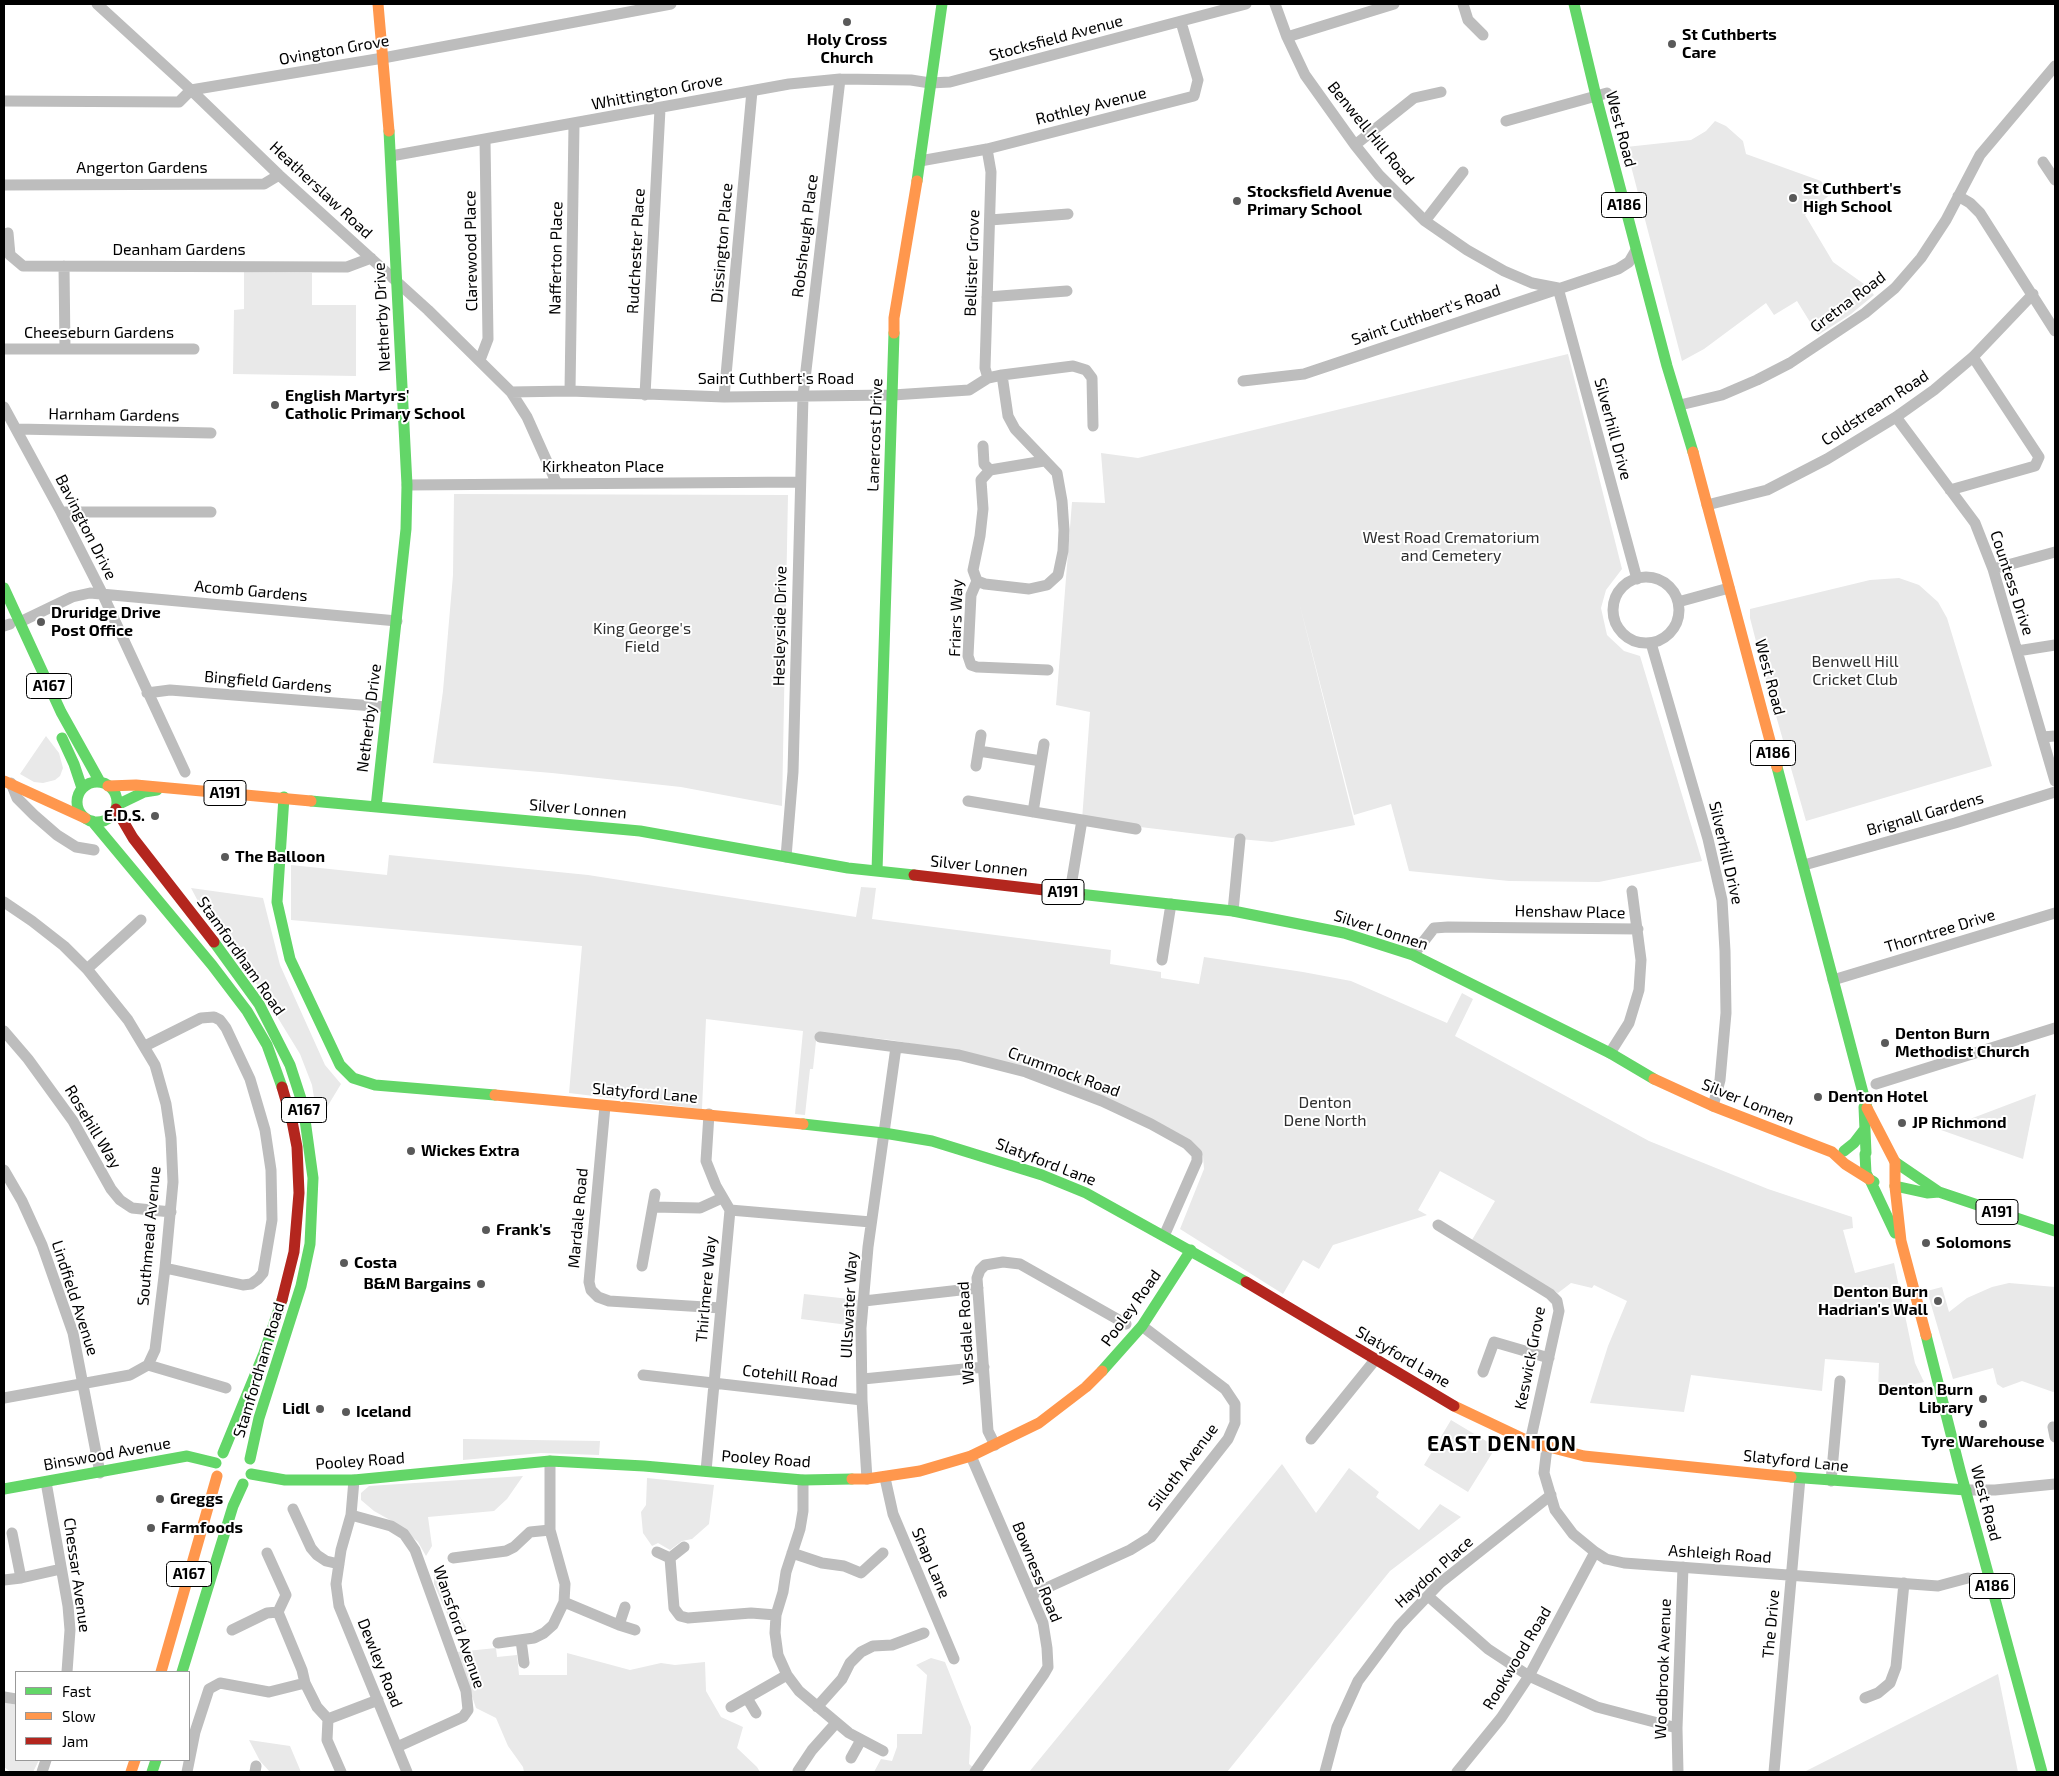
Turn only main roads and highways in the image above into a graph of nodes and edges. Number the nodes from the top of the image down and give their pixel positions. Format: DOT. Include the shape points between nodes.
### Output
graph roads {
  1 [pos="378,4"];
  2 [pos="942,4"];
  3 [pos="1574,4"];
  4 [pos="1580,4"];
  5 [pos="1601,95"];
  6 [pos="1680,405"];
  7 [pos="4,588"];
  8 [pos="4,609"];
  9 [pos="11,624"];
  10 [pos="8,782"];
  11 [pos="104,784"];
  12 [pos="167,788"];
  13 [pos="72,792"];
  14 [pos="39,796"];
  15 [pos="284,797"];
  16 [pos="116,807"];
  17 [pos="376,807"];
  18 [pos="88,819"];
  19 [pos="877,871"];
  20 [pos="1864,1102"];
  21 [pos="1875,1125"];
  22 [pos="1864,1130"];
  23 [pos="1838,1151"];
  24 [pos="1866,1153"];
  25 [pos="1894,1161"];
  26 [pos="1845,1164"];
  27 [pos="1919,1176"];
  28 [pos="1869,1180"];
  29 [pos="1895,1187"];
  30 [pos="1918,1192"];
  31 [pos="1939,1192"];
  32 [pos="1897,1206"];
  33 [pos="1887,1215"];
  34 [pos="2055,1231"];
  35 [pos="1902,1241"];
  36 [pos="1191,1250"];
  37 [pos="223,1453"];
  38 [pos="250,1459"];
  39 [pos="216,1463"];
  40 [pos="251,1474"];
  41 [pos="217,1476"];
  42 [pos="243,1484"];
  43 [pos="4,1490"];
  44 [pos="1966,1490"];
  45 [pos="160,1671"];
  46 [pos="182,1671"];
  47 [pos="2042,1772"];
  1 -- 17 [label="main road, Netherby Drive" via="392,156 407,485 406,529"];
  2 -- 19 [label="main road, Lanercost Drive" via="894,318"];
  3 -- 5 [label="main road, West Road / A186"];
  4 -- 5 [label="main road, West Road / A186"];
  5 -- 6 [label="main road, West Road / A186" via="1636,250"];
  5 -- 6 [label="main road, West Road / A186" via="1677,363"];
  6 -- 20 [label="main road, West Road / A186"];
  7 -- 9 [label="main road, A167"];
  8 -- 9 [label="main road, A167"];
  9 -- 11 [label="main road, A167"];
  9 -- 13 [label="main road, A167" via="74,764"];
  10 -- 14 [label="main road"];
  11 -- 12 [label="main road, Silver Lonnen / A191"];
  11 -- 13 [label="main road" via="90,783"];
  11 -- 16 [label="main road" via="115,795"];
  12 -- 15 [label="main road, Silver Lonnen / A191"];
  12 -- 16 [label="main road, Silver Lonnen / A191" via="144,792"];
  13 -- 14 [label="main road"];
  13 -- 18 [label="main road" via="77,806"];
  14 -- 18 [label="main road"];
  15 -- 17 [label="main road, Silver Lonnen / A191"];
  15 -- 36 [label="main road, Slatyford Lane" via="277,902 290,960 340,1065 353,1078 375,1085 709,1114 932,1141 1042,1175 1086,1193"];
  16 -- 18 [label="main road" via="105,820"];
  16 -- 38 [label="main road, Stamfordham Road / A167" via="133,838 259,1004 290,1065 303,1104 313,1178 310,1244 302,1286 259,1418"];
  17 -- 19 [label="main road, Silver Lonnen / A191" via="640,831"];
  18 -- 37 [label="main road, Stamfordham Road / A167" via="212,965 246,1012 276,1067 292,1121 299,1185 294,1252 264,1353"];
  19 -- 23 [label="main road, Silver Lonnen / A191" via="1234,911 1344,933 1413,955 1713,1106"];
  20 -- 21 [label="main road, West Road / A186"];
  20 -- 22 [label="main road, West Road / A186"];
  21 -- 25 [label="main road, West Road / A186"];
  21 -- 27 [label="main road"];
  22 -- 23 [label="main road" via="1854,1143"];
  22 -- 24 [label="main road, West Road / A186"];
  23 -- 24 [label="main road, Silver Lonnen / A191"];
  23 -- 26 [label="main road, Silver Lonnen / A191"];
  24 -- 25 [label="main road, A191"];
  24 -- 28 [label="main road, A186"];
  25 -- 27 [label="main road, A191"];
  25 -- 29 [label="main road, A186"];
  26 -- 28 [label="main road, Silver Lonnen / A191"];
  26 -- 33 [label="main road"];
  27 -- 31 [label="main road, A191"];
  28 -- 29 [label="main road, A191"];
  28 -- 33 [label="main road, West Road / A186"];
  29 -- 30 [label="main road, A191"];
  29 -- 32 [label="main road, West Road / A186"];
  30 -- 31 [label="main road, A191"];
  30 -- 32 [label="main road" via="1905,1197"];
  31 -- 34 [label="main road, A191"];
  32 -- 35 [label="main road, West Road / A186"];
  33 -- 35 [label="main road, West Road / A186"];
  35 -- 44 [label="main road, West Road / A186"];
  36 -- 40 [label="main road, Pooley Road" via="1142,1326 1086,1387 1039,1423 996,1445 920,1471 885,1478 802,1480 550,1461 354,1480 285,1480"];
  36 -- 44 [label="main road, Slatyford Lane" via="1463,1411 1530,1442 1584,1456 1832,1481"];
  37 -- 38 [label="main road" via="234,1449"];
  37 -- 39 [label="main road"];
  38 -- 40 [label="main road"];
  39 -- 41 [label="main road"];
  39 -- 43 [label="main road, Binswood Avenue" via="187,1456"];
  40 -- 42 [label="main road"];
  41 -- 42 [label="main road" via="228,1485"];
  41 -- 45 [label="main road, A167"];
  42 -- 46 [label="main road, A167" via="233,1506"];
  44 -- 47 [label="main road, West Road / A186"];
}
